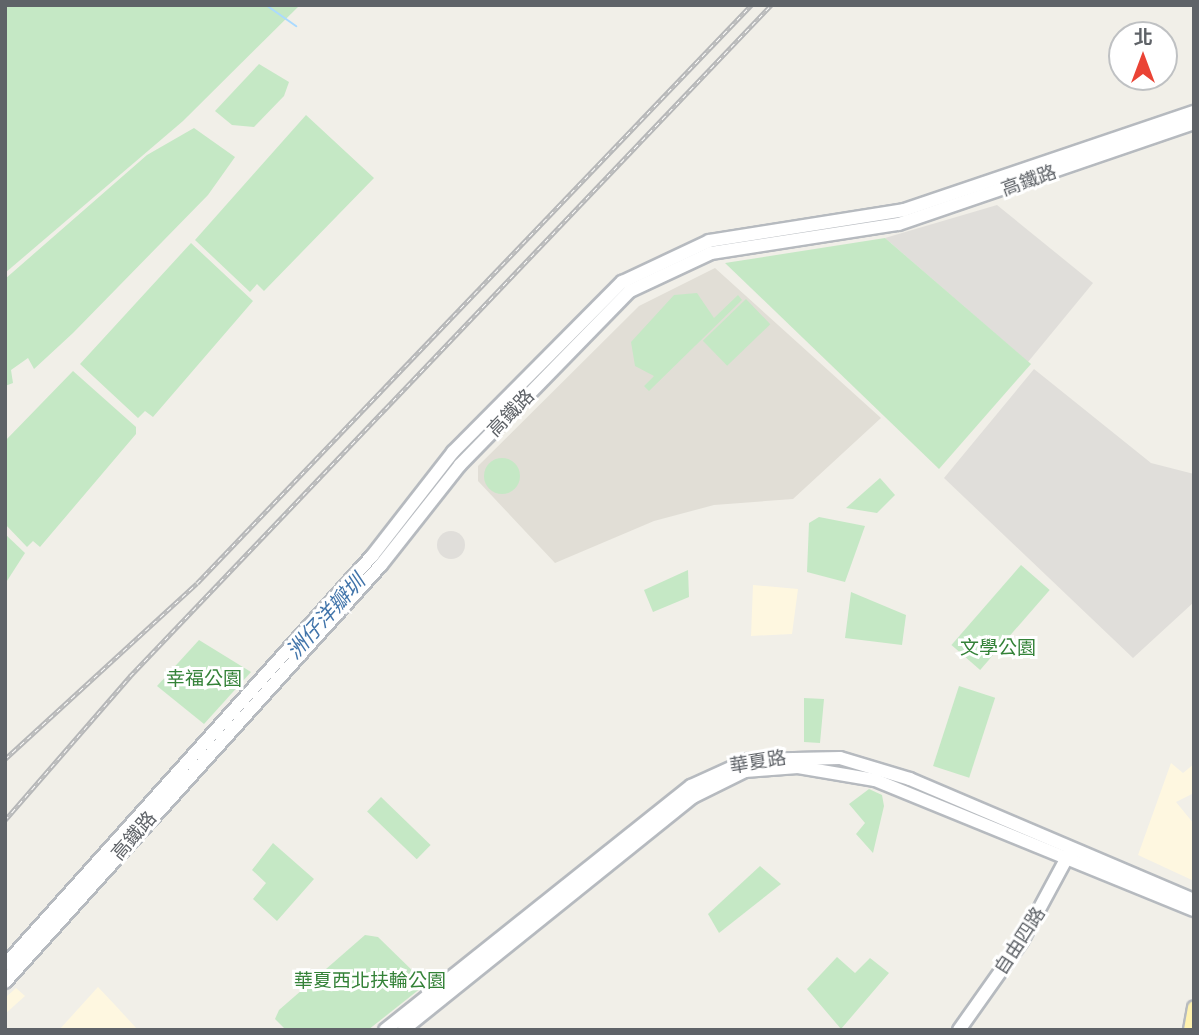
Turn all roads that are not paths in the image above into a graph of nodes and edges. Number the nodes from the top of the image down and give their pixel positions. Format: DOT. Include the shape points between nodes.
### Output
graph roads {
  1 [pos="1194,112"];
  2 [pos="1194,123"];
  3 [pos="1070,852"];
  4 [pos="1194,900"];
  5 [pos="1194,910"];
  6 [pos="5,965"];
  7 [pos="5,982"];
  8 [pos="1194,1007"];
  9 [pos="385,1030"];
  10 [pos="403,1030"];
  11 [pos="959,1030"];
  12 [pos="1190,1030"];
  1 -- 6 [label="street, 高鐵路" via="904,210 709,241 622,282 453,452 372,556"];
  2 -- 7 [label="street, 高鐵路" via="899,224 710,253 630,291 460,465 381,565"];
  3 -- 4 [label="street, 華夏路"];
  3 -- 5 [label="street, 華夏路"];
  3 -- 9 [label="street, 華夏路" via="948,791 840,758 772,757 722,767"];
  3 -- 10 [label="street, 華夏路" via="875,780 798,767 745,771 697,793"];
  3 -- 11 [label="street, 自由四路" via="1022,941"];
  8 -- 12 [label="main road"];
}
